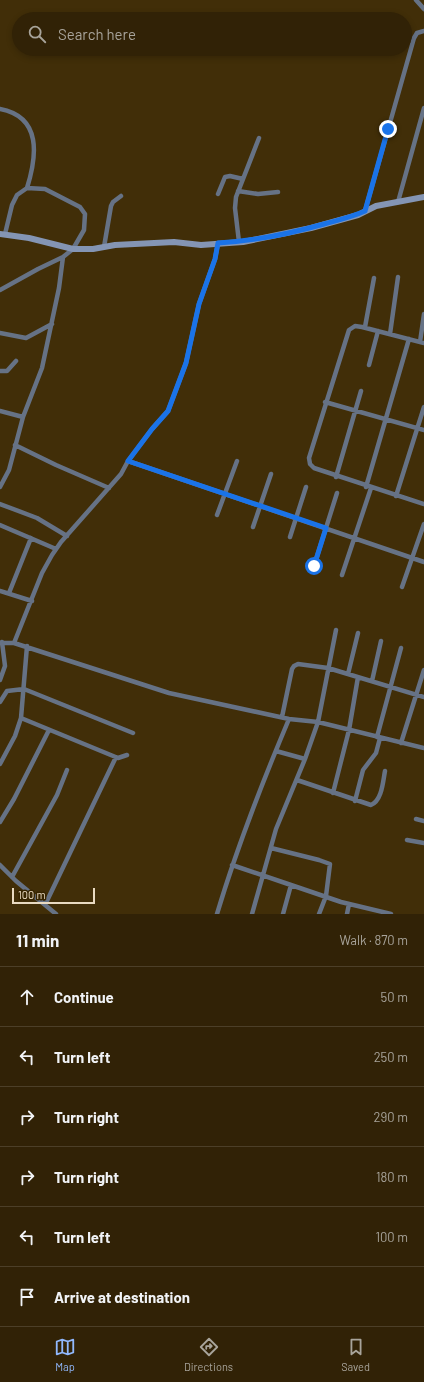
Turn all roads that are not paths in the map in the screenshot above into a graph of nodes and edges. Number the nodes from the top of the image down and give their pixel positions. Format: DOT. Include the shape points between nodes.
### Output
graph roads {
  1 [pos="416,0"];
  2 [pos="424,10"];
  3 [pos="424,30"];
  4 [pos="412,45"];
  5 [pos="409,56"];
  6 [pos="424,108"];
  7 [pos="0,109"];
  8 [pos="259,138"];
  9 [pos="243,179"];
  10 [pos="27,188"];
  11 [pos="238,191"];
  12 [pos="278,192"];
  13 [pos="218,194"];
  14 [pos="121,196"];
  15 [pos="424,197"];
  16 [pos="398,202"];
  17 [pos="365,211"];
  18 [pos="3,234"];
  19 [pos="239,242"];
  20 [pos="218,243"];
  21 [pos="104,247"];
  22 [pos="73,248"];
  23 [pos="63,257"];
  24 [pos="398,277"];
  25 [pos="374,278"];
  26 [pos="0,290"];
  27 [pos="424,314"];
  28 [pos="52,324"];
  29 [pos="364,328"];
  30 [pos="378,331"];
  31 [pos="0,333"];
  32 [pos="390,334"];
  33 [pos="410,339"];
  34 [pos="422,343"];
  35 [pos="16,361"];
  36 [pos="369,365"];
  37 [pos="0,371"];
  38 [pos="361,390"];
  39 [pos="325,402"];
  40 [pos="424,407"];
  41 [pos="355,410"];
  42 [pos="0,411"];
  43 [pos="23,417"];
  44 [pos="385,418"];
  45 [pos="418,428"];
  46 [pos="424,430"];
  47 [pos="15,445"];
  48 [pos="128,461"];
  49 [pos="237,461"];
  50 [pos="271,474"];
  51 [pos="336,476"];
  52 [pos="0,487"];
  53 [pos="306,487"];
  54 [pos="368,487"];
  55 [pos="109,488"];
  56 [pos="337,493"];
  57 [pos="226,494"];
  58 [pos="396,496"];
  59 [pos="0,504"];
  60 [pos="424,504"];
  61 [pos="260,506"];
  62 [pos="217,515"];
  63 [pos="297,518"];
  64 [pos="424,524"];
  65 [pos="0,527"];
  66 [pos="253,527"];
  67 [pos="326,528"];
  68 [pos="67,536"];
  69 [pos="290,537"];
  70 [pos="31,538"];
  71 [pos="356,538"];
  72 [pos="56,549"];
  73 [pos="412,558"];
  74 [pos="424,562"];
  75 [pos="314,566"];
  76 [pos="342,575"];
  77 [pos="402,587"];
  78 [pos="0,591"];
  79 [pos="10,593"];
  80 [pos="32,601"];
  81 [pos="336,630"];
  82 [pos="358,633"];
  83 [pos="381,641"];
  84 [pos="1,642"];
  85 [pos="14,643"];
  86 [pos="27,646"];
  87 [pos="401,648"];
  88 [pos="328,668"];
  89 [pos="424,670"];
  90 [pos="348,674"];
  91 [pos="358,677"];
  92 [pos="0,680"];
  93 [pos="372,681"];
  94 [pos="391,687"];
  95 [pos="24,689"];
  96 [pos="416,695"];
  97 [pos="424,697"];
  98 [pos="0,702"];
  99 [pos="282,717"];
  100 [pos="21,718"];
  101 [pos="289,718"];
  102 [pos="318,722"];
  103 [pos="49,730"];
  104 [pos="349,730"];
  105 [pos="133,732"];
  106 [pos="379,738"];
  107 [pos="401,743"];
  108 [pos="424,748"];
  109 [pos="276,750"];
  110 [pos="127,755"];
  111 [pos="116,758"];
  112 [pos="305,760"];
  113 [pos="0,764"];
  114 [pos="67,770"];
  115 [pos="385,771"];
  116 [pos="297,780"];
  117 [pos="333,793"];
  118 [pos="355,801"];
  119 [pos="416,819"];
  120 [pos="424,821"];
  121 [pos="0,822"];
  122 [pos="407,840"];
  123 [pos="424,843"];
  124 [pos="271,848"];
  125 [pos="0,865"];
  126 [pos="232,865"];
  127 [pos="263,875"];
  128 [pos="12,877"];
  129 [pos="291,885"];
  130 [pos="326,896"];
  131 [pos="350,904"];
  132 [pos="45,905"];
  133 [pos="379,913"];
  134 [pos="56,914"];
  135 [pos="217,914"];
  136 [pos="252,914"];
  137 [pos="283,914"];
  138 [pos="320,914"];
  139 [pos="347,914"];
  140 [pos="391,914"];
  1 -- 2 [label="street"];
  3 -- 4 [label="street" via="417,33"];
  5 -- 17 [label="street"];
  6 -- 16 [label="street"];
  7 -- 10 [label="street" via="14,113 31,130 35,152"];
  8 -- 9 [label="street"];
  9 -- 11 [label="street"];
  9 -- 13 [label="street" via="225,177"];
  10 -- 18 [label="street" via="17,195"];
  10 -- 22 [label="street" via="45,189 84,211 84,230"];
  11 -- 12 [label="street" via="258,194"];
  11 -- 19 [label="street" via="236,208"];
  14 -- 21 [label="street" via="111,206"];
  15 -- 16 [label="street"];
  16 -- 17 [label="street"];
  17 -- 19 [label="street" via="311,228"];
  18 -- 22 [label="street"];
  19 -- 20 [label="street"];
  20 -- 21 [label="street" via="201,245 174,242"];
  20 -- 48 [label="street" via="199,304 186,363 168,411"];
  21 -- 22 [label="street"];
  22 -- 23 [label="street"];
  23 -- 26 [label="street"];
  23 -- 28 [label="street"];
  24 -- 32 [label="street"];
  25 -- 29 [label="street"];
  27 -- 34 [label="street"];
  28 -- 31 [label="street" via="26,338 20,339"];
  28 -- 43 [label="street" via="42,368"];
  29 -- 30 [label="street"];
  29 -- 39 [label="street" via="355,326 349,330"];
  30 -- 32 [label="street"];
  30 -- 36 [label="street"];
  32 -- 33 [label="street"];
  33 -- 34 [label="street"];
  33 -- 44 [label="street"];
  35 -- 37 [label="street" via="7,371"];
  38 -- 41 [label="street"];
  39 -- 41 [label="street"];
  39 -- 51 [label="street" via="309,458 314,468"];
  40 -- 45 [label="street"];
  41 -- 44 [label="street"];
  41 -- 51 [label="street"];
  42 -- 43 [label="street"];
  43 -- 47 [label="street"];
  44 -- 45 [label="street"];
  44 -- 54 [label="street"];
  45 -- 46 [label="street"];
  45 -- 58 [label="street"];
  47 -- 52 [label="street" via="9,470"];
  47 -- 55 [label="street"];
  48 -- 55 [label="street"];
  48 -- 57 [label="street"];
  49 -- 57 [label="street"];
  50 -- 61 [label="street"];
  51 -- 54 [label="street"];
  53 -- 63 [label="street"];
  54 -- 58 [label="street"];
  54 -- 71 [label="street"];
  55 -- 68 [label="street"];
  56 -- 67 [label="street"];
  57 -- 61 [label="street"];
  57 -- 62 [label="street"];
  58 -- 60 [label="street"];
  59 -- 68 [label="street" via="37,518"];
  61 -- 63 [label="street"];
  61 -- 66 [label="street"];
  63 -- 67 [label="street"];
  63 -- 69 [label="street"];
  64 -- 73 [label="street"];
  65 -- 70 [label="street"];
  67 -- 71 [label="street"];
  67 -- 75 [label="street"];
  68 -- 72 [label="street"];
  70 -- 72 [label="street"];
  70 -- 79 [label="street"];
  71 -- 73 [label="street"];
  71 -- 76 [label="street"];
  72 -- 80 [label="street" via="42,573"];
  73 -- 74 [label="street"];
  73 -- 77 [label="street"];
  78 -- 79 [label="street"];
  79 -- 80 [label="street"];
  80 -- 85 [label="street"];
  81 -- 88 [label="street"];
  82 -- 90 [label="street"];
  83 -- 93 [label="street"];
  84 -- 85 [label="street"];
  84 -- 92 [label="street" via="6,666"];
  85 -- 86 [label="street"];
  86 -- 95 [label="street"];
  86 -- 99 [label="street" via="169,693"];
  87 -- 94 [label="street"];
  88 -- 90 [label="street"];
  88 -- 99 [label="street" via="305,664 294,666"];
  88 -- 102 [label="street"];
  89 -- 96 [label="street"];
  90 -- 91 [label="street"];
  91 -- 93 [label="street"];
  91 -- 104 [label="street"];
  93 -- 94 [label="street"];
  94 -- 96 [label="street"];
  94 -- 106 [label="street"];
  95 -- 98 [label="street" via="8,691"];
  95 -- 100 [label="street"];
  95 -- 105 [label="street"];
  96 -- 97 [label="street"];
  96 -- 107 [label="street"];
  99 -- 101 [label="street"];
  100 -- 103 [label="street"];
  100 -- 113 [label="street" via="15,736"];
  101 -- 102 [label="street"];
  101 -- 109 [label="street"];
  102 -- 104 [label="street"];
  102 -- 112 [label="street"];
  103 -- 111 [label="street"];
  103 -- 121 [label="street"];
  104 -- 106 [label="street"];
  104 -- 117 [label="street"];
  106 -- 107 [label="street"];
  106 -- 118 [label="street" via="376,754 363,770"];
  107 -- 108 [label="street"];
  109 -- 112 [label="street"];
  109 -- 126 [label="street"];
  110 -- 111 [label="street"];
  111 -- 132 [label="street"];
  112 -- 116 [label="street"];
  114 -- 128 [label="street" via="57,795"];
  115 -- 118 [label="street" via="376,803 372,805"];
  116 -- 117 [label="street"];
  116 -- 124 [label="street" via="276,829"];
  117 -- 118 [label="street"];
  119 -- 120 [label="street"];
  122 -- 123 [label="street"];
  124 -- 127 [label="street"];
  124 -- 130 [label="street" via="330,864"];
  125 -- 128 [label="street"];
  126 -- 127 [label="street"];
  126 -- 135 [label="street"];
  127 -- 129 [label="street"];
  127 -- 136 [label="street"];
  128 -- 132 [label="street"];
  129 -- 130 [label="street"];
  129 -- 137 [label="street"];
  130 -- 131 [label="street"];
  130 -- 138 [label="street"];
  131 -- 133 [label="street"];
  131 -- 139 [label="street"];
  132 -- 134 [label="street"];
  133 -- 140 [label="street"];
}
